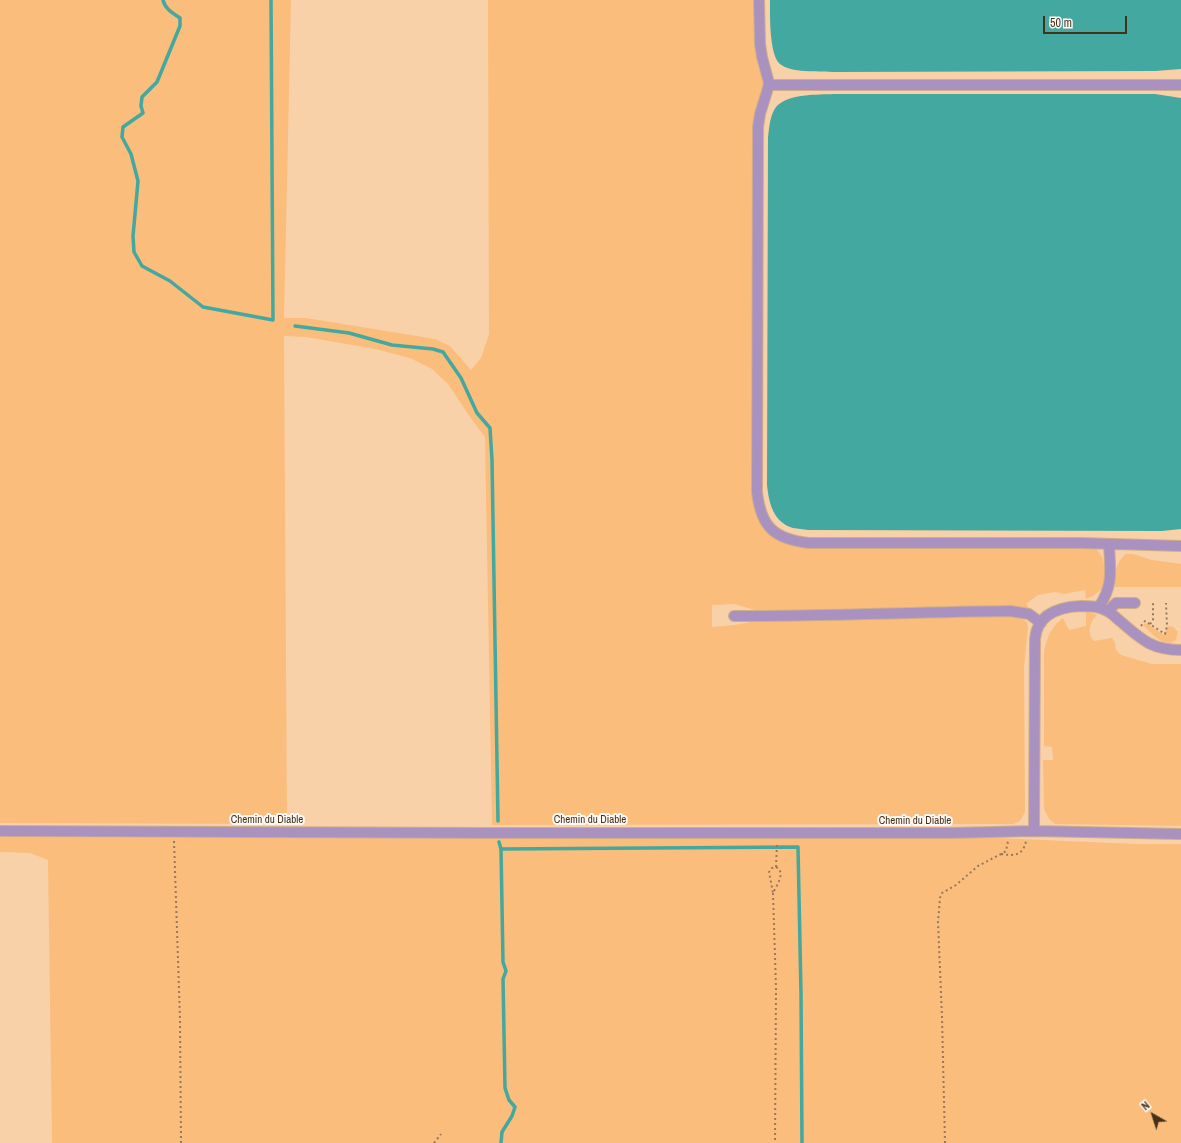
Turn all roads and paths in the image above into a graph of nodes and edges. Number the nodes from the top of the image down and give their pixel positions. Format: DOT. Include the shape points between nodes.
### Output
graph roads {
  1 [pos="759,0"];
  2 [pos="769,85"];
  3 [pos="1181,85"];
  4 [pos="1109,544"];
  5 [pos="1181,546"];
  6 [pos="1136,603"];
  7 [pos="1153,603"];
  8 [pos="1166,603"];
  9 [pos="1103,609"];
  10 [pos="734,616"];
  11 [pos="1041,623"];
  12 [pos="1150,624"];
  13 [pos="1142,625"];
  14 [pos="1181,650"];
  15 [pos="0,831"];
  16 [pos="1031,831"];
  17 [pos="174,832"];
  18 [pos="777,832"];
  19 [pos="1008,832"];
  20 [pos="1181,834"];
  21 [pos="1001,854"];
  22 [pos="776,867"];
  23 [pos="773,893"];
  24 [pos="440,1134"];
  25 [pos="181,1143"];
  26 [pos="434,1143"];
  27 [pos="775,1143"];
  28 [pos="945,1143"];
  1 -- 2 [label="street" via="760,44"];
  2 -- 3 [label="street"];
  2 -- 4 [label="street" via="758,127 757,492 765,522 776,534 786,539 809,543"];
  4 -- 5 [label="street"];
  4 -- 9 [label="street" via="1110,578"];
  6 -- 9 [label="street" via="1116,604"];
  7 -- 12 [label="path" via="1153,620"];
  8 -- 12 [label="path" via="1167,626 1164,634"];
  9 -- 11 [label="street" via="1081,606 1060,609"];
  9 -- 14 [label="street" via="1145,642 1155,647"];
  10 -- 11 [label="street" via="1010,611 1029,614"];
  11 -- 16 [label="street" via="1035,631 1034,639"];
  12 -- 13 [label="path" via="1145,621"];
  15 -- 17 [label="street, Chemin du Diable"];
  16 -- 19 [label="street, Chemin du Diable"];
  16 -- 20 [label="street, Chemin du Diable"];
  16 -- 21 [label="path" via="1024,849 1019,854"];
  17 -- 18 [label="street, Chemin du Diable"];
  17 -- 25 [label="path"];
  18 -- 19 [label="street, Chemin du Diable"];
  18 -- 22 [label="path"];
  19 -- 21 [label="path" via="1009,844 1006,851"];
  21 -- 28 [label="path" via="978,866 942,893 940,898 938,922"];
  22 -- 23 [label="path" via="769,872"];
  22 -- 23 [label="path" via="781,872 781,877"];
  23 -- 27 [label="path" via="776,988"];
  24 -- 26 [label="path"];
}
